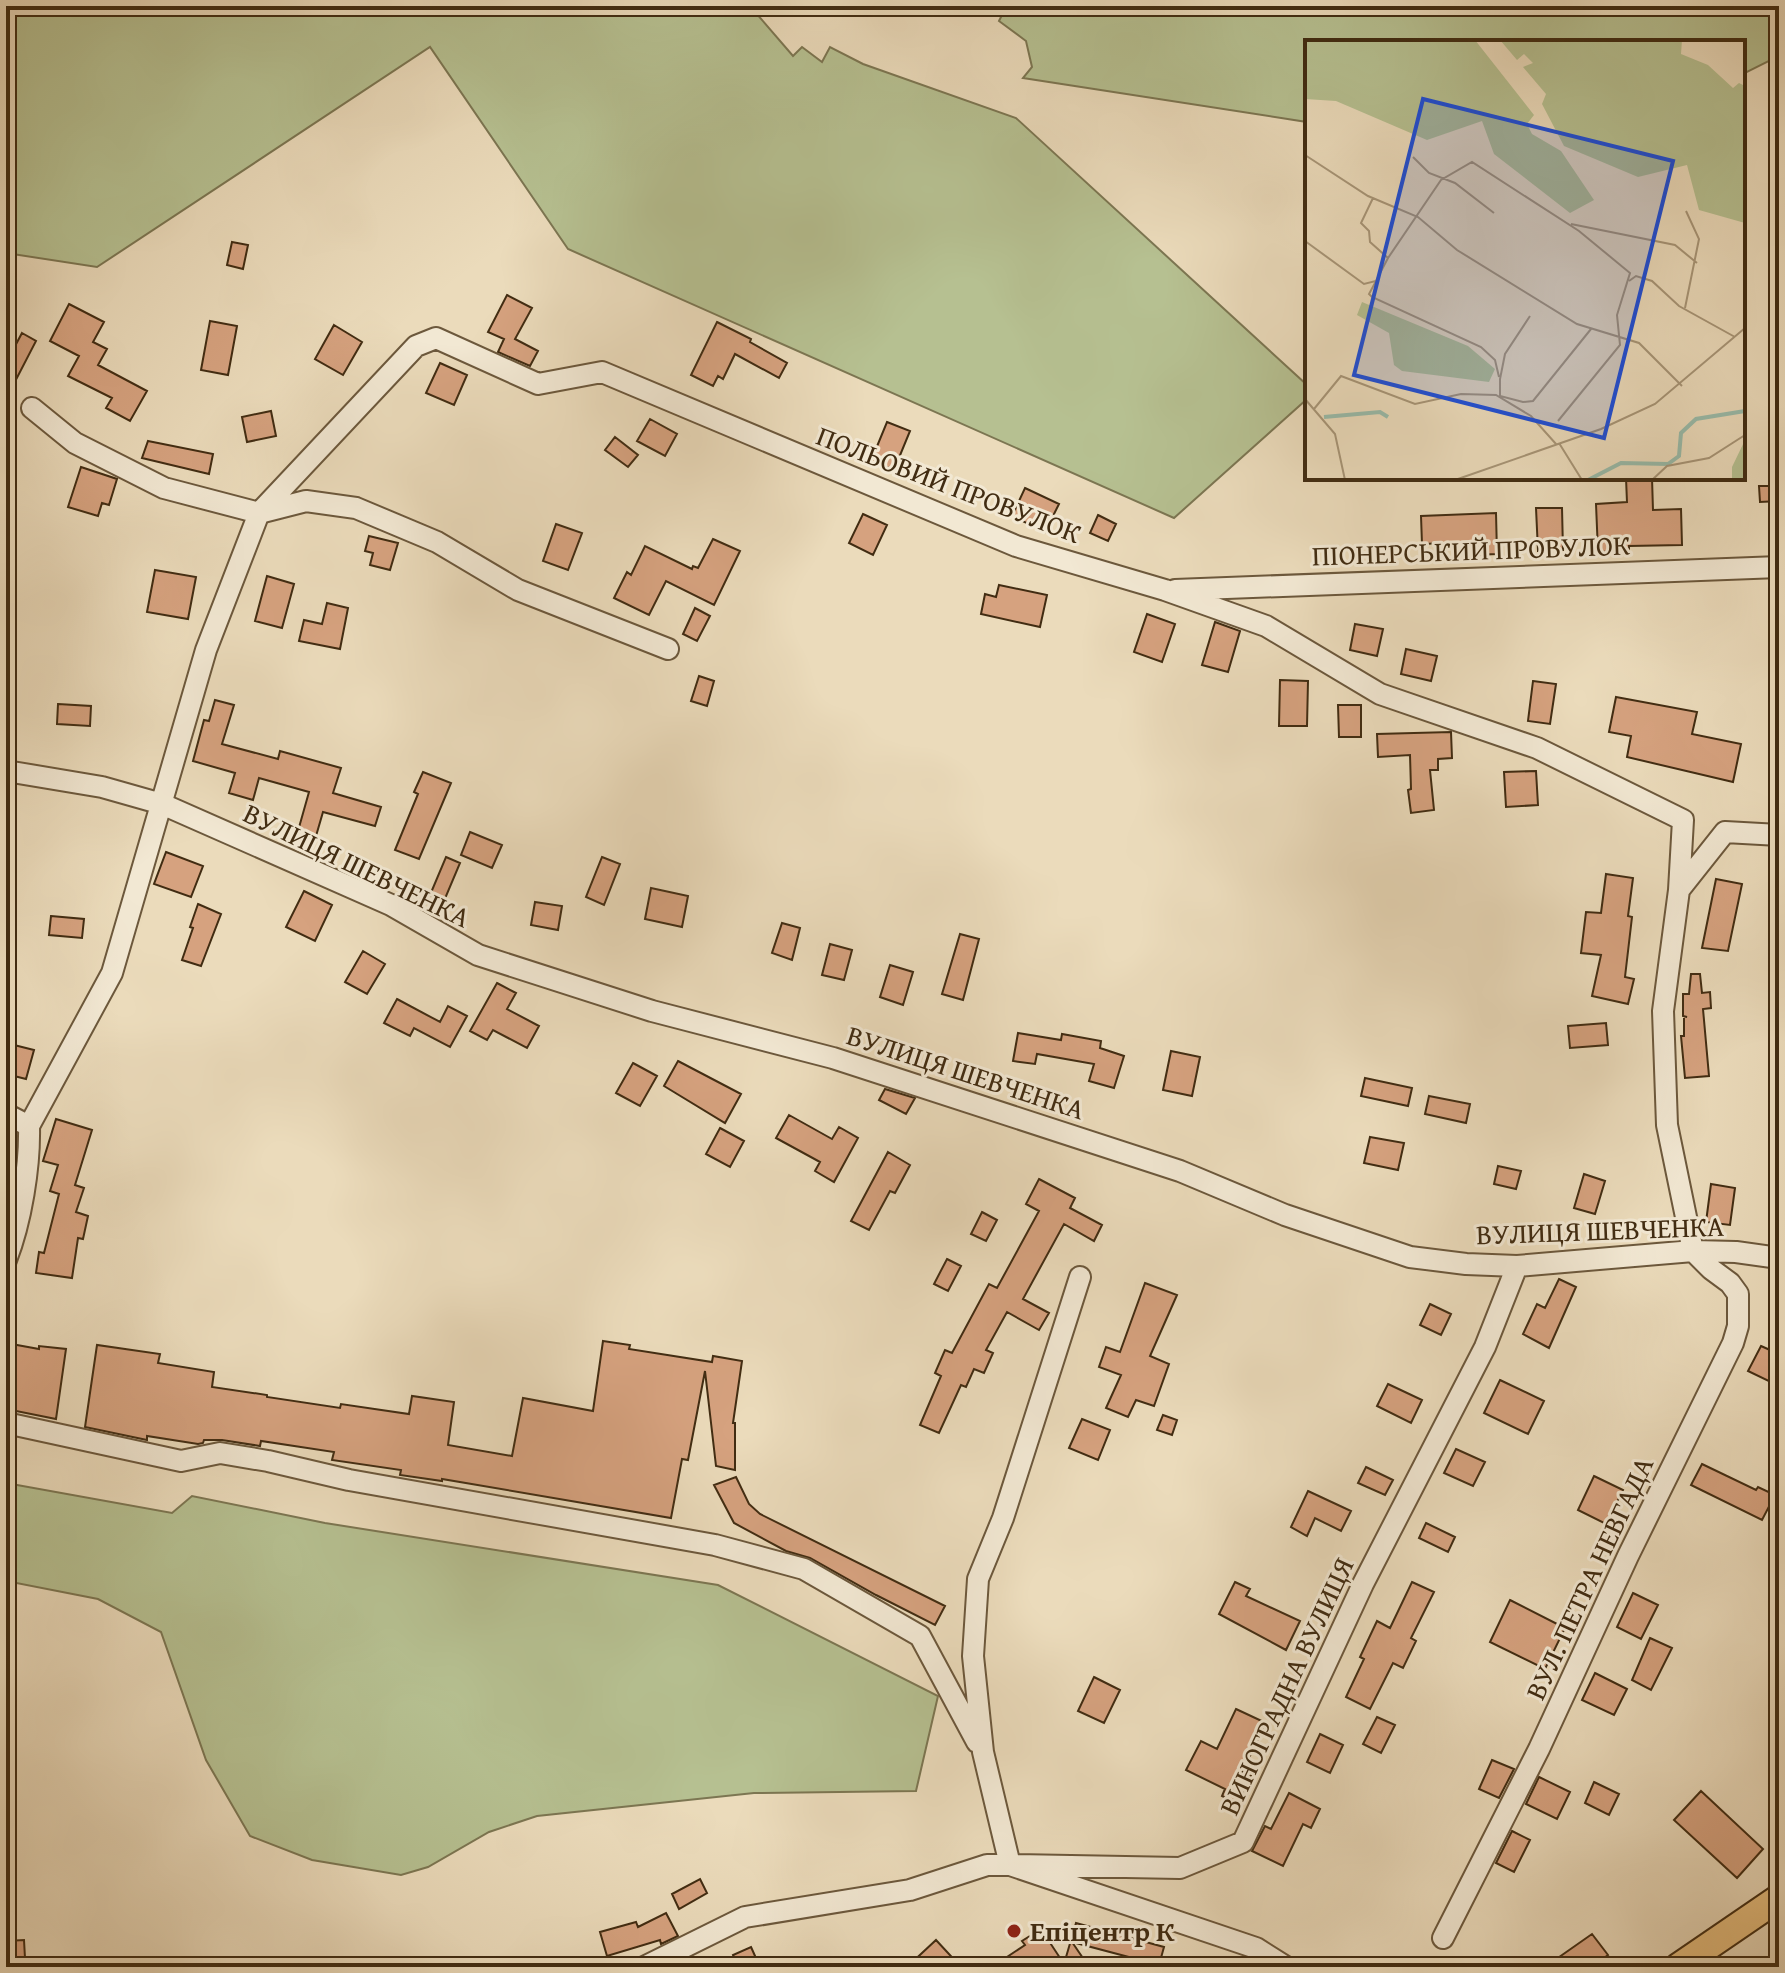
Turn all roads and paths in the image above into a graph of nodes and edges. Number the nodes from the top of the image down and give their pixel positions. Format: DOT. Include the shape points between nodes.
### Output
graph roads {
  1 [pos="32,408"];
  2 [pos="259,513"];
  3 [pos="1779,567"];
  4 [pos="1165,590"];
  5 [pos="668,649"];
  6 [pos="6,771"];
  7 [pos="162,804"];
  8 [pos="1779,835"];
  9 [pos="1679,890"];
  10 [pos="6,1114"];
  11 [pos="29,1126"];
  12 [pos="1693,1251"];
  13 [pos="1779,1258"];
  14 [pos="6,1260"];
  15 [pos="1517,1266"];
  16 [pos="1080,1277"];
  17 [pos="6,1423"];
  18 [pos="983,1752"];
  19 [pos="1010,1865"];
  20 [pos="1779,1898"];
  21 [pos="1443,1938"];
  22 [pos="644,1967"];
  23 [pos="1286,1967"];
  24 [pos="1678,1967"];
  1 -- 2 [label="street" via="75,443 164,488"];
  2 -- 4 [label="street, ПОЛЬОВИЙ ПРОВУЛОК" via="416,346 436,338 538,384 602,372 1016,546"];
  2 -- 5 [label="street" via="306,501 356,508 437,542 518,590"];
  2 -- 7 [label="street, ПОЛЬОВИЙ ПРОВУЛОК" via="206,650"];
  3 -- 4 [label="street, ПІОНЕРСЬКИЙ ПРОВУЛОК"];
  4 -- 9 [label="street, ПОЛЬОВИЙ ПРОВУЛОК" via="1266,626 1380,694 1537,748 1683,820"];
  6 -- 7 [label="street, ВУЛИЦЯ ШЕВЧЕНКА" via="102,787"];
  7 -- 11 [label="street" via="112,973"];
  7 -- 15 [label="street, ВУЛИЦЯ ШЕВЧЕНКА" via="391,905 478,955 652,1011 833,1058 1180,1171 1285,1215 1410,1257"];
  8 -- 9 [label="street" via="1725,832"];
  9 -- 12 [label="street, ПОЛЬОВИЙ ПРОВУЛОК" via="1663,1011 1667,1125"];
  10 -- 11 [label="street"];
  11 -- 14 [label="street" via="30,1152"];
  12 -- 13 [label="street, ВУЛИЦЯ ШЕВЧЕНКА"];
  12 -- 15 [label="street, ВУЛИЦЯ ШЕВЧЕНКА"];
  12 -- 21 [label="street, ВУЛ. ПЕТРА НЕВГАДА" via="1738,1294 1733,1343"];
  15 -- 19 [label="street, ВИНОГРАДНА ВУЛИЦЯ" via="1485,1347 1363,1584 1243,1842 1180,1868"];
  16 -- 18 [label="street" via="1003,1518 978,1579 973,1656"];
  17 -- 18 [label="street" via="181,1461 220,1453 268,1461 378,1486 715,1545 804,1569 920,1636"];
  18 -- 19 [label="street"];
  19 -- 22 [label="street, ВИНОГРАДНА ВУЛИЦЯ" via="987,1865 910,1890 745,1917"];
  19 -- 23 [label="street" via="1256,1948"];
  20 -- 24 [label="main road"];
}
